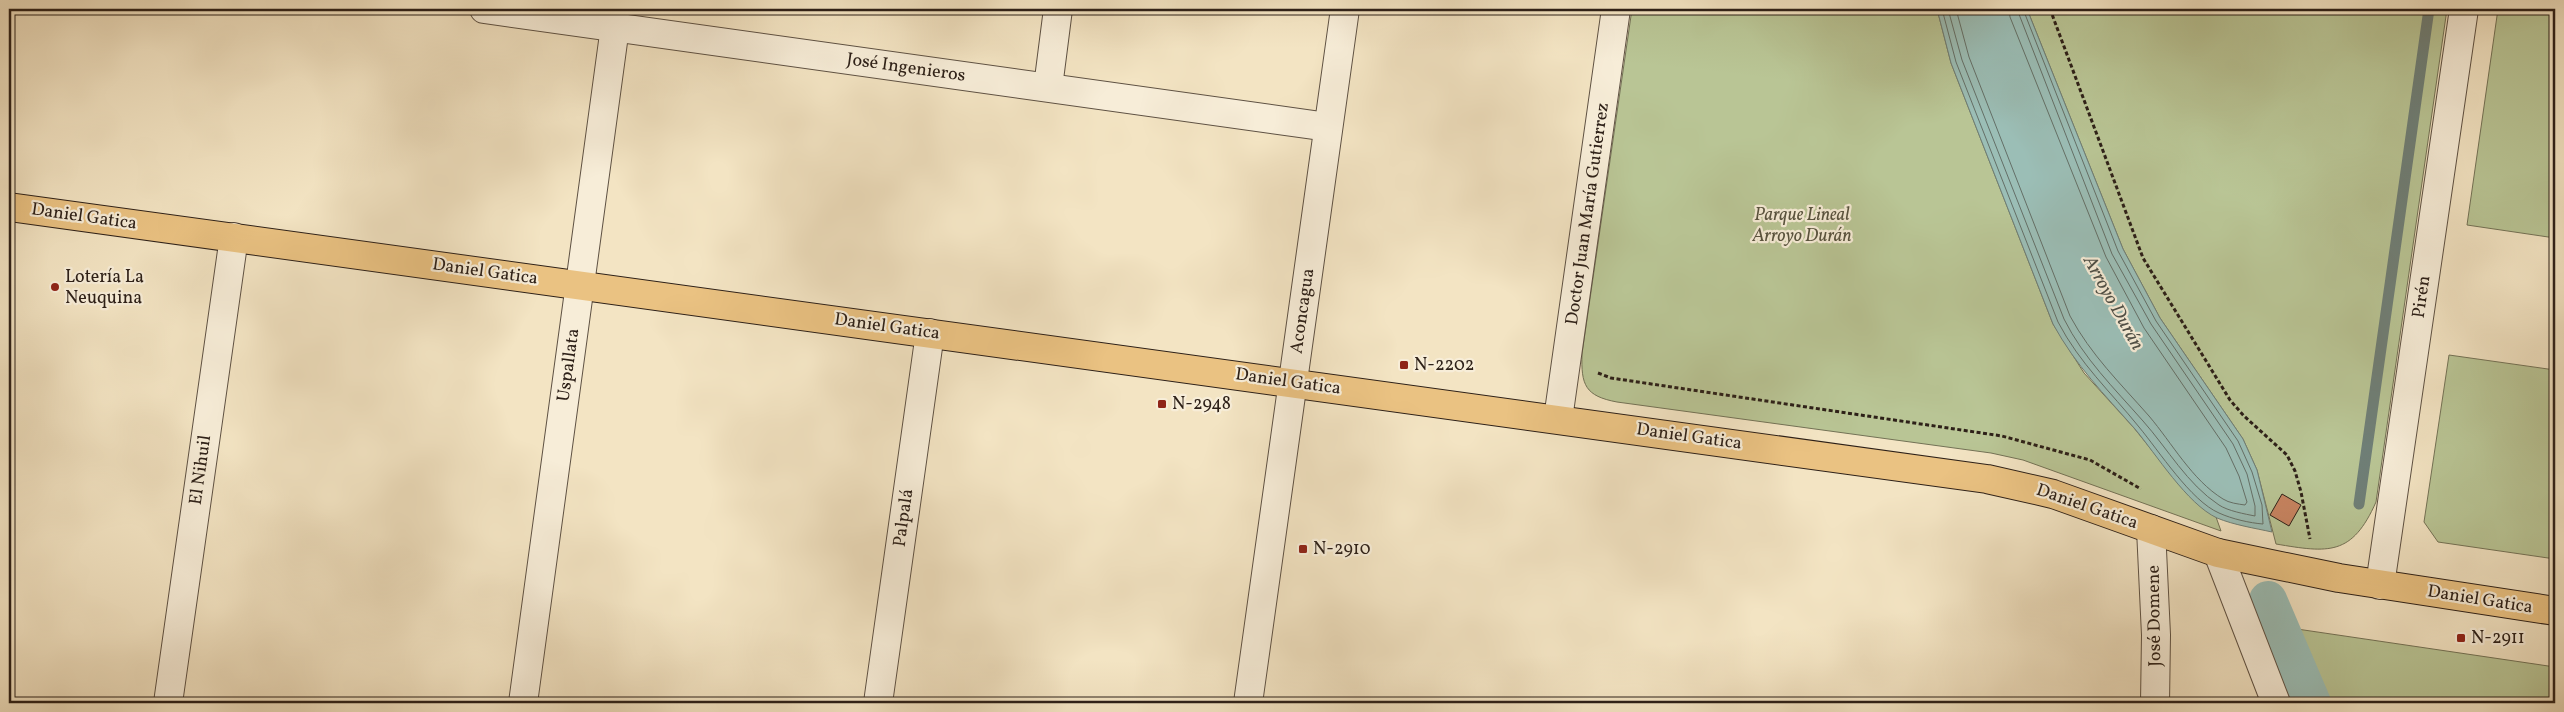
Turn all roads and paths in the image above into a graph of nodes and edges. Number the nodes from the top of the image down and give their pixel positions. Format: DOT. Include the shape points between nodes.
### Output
graph roads {
  1 [pos="484,9"];
  2 [pos="1058,9"];
  3 [pos="1345,9"];
  4 [pos="1616,9"];
  5 [pos="2050,9"];
  6 [pos="2464,9"];
  7 [pos="615,27"];
  8 [pos="1048,88"];
  9 [pos="1328,127"];
  10 [pos="9,207"];
  11 [pos="234,237"];
  12 [pos="580,285"];
  13 [pos="930,333"];
  14 [pos="1595,371"];
  15 [pos="1294,382"];
  16 [pos="1558,419"];
  17 [pos="2146,492"];
  18 [pos="2151,529"];
  19 [pos="2218,553"];
  20 [pos="2317,574"];
  21 [pos="2380,584"];
  22 [pos="2555,611"];
  23 [pos="168,703"];
  24 [pos="523,703"];
  25 [pos="878,703"];
  26 [pos="1248,703"];
  27 [pos="2155,703"];
  28 [pos="2276,703"];
  1 -- 7 [label="street, José Ingenieros"];
  2 -- 8 [label="street"];
  3 -- 9 [label="street, Aconcagua"];
  4 -- 16 [label="street, Doctor Juan María Gutierrez"];
  5 -- 20 [label="path" via="2143,258 2230,400 2286,455 2295,471"];
  6 -- 21 [label="street, Pirén"];
  7 -- 8 [label="street, José Ingenieros"];
  7 -- 12 [label="street, Uspallata"];
  8 -- 9 [label="street, José Ingenieros"];
  9 -- 15 [label="street, Aconcagua"];
  10 -- 11 [label="main road, Daniel Gatica"];
  11 -- 12 [label="main road, Daniel Gatica"];
  11 -- 23 [label="street, El Nihuil"];
  12 -- 13 [label="main road, Daniel Gatica"];
  12 -- 24 [label="street, Uspallata"];
  13 -- 15 [label="main road, Daniel Gatica"];
  13 -- 25 [label="street, Palpalá"];
  14 -- 17 [label="path" via="1611,378 2020,440 2090,460"];
  15 -- 16 [label="main road, Daniel Gatica"];
  15 -- 26 [label="street, Aconcagua"];
  16 -- 18 [label="main road, Daniel Gatica" via="1995,480 2054,494"];
  18 -- 19 [label="main road, Daniel Gatica"];
  18 -- 27 [label="street, José Domene" via="2156,627"];
  19 -- 20 [label="main road, Daniel Gatica"];
  19 -- 28 [label="street"];
  20 -- 21 [label="main road, Daniel Gatica"];
  21 -- 22 [label="main road, Daniel Gatica"];
}
